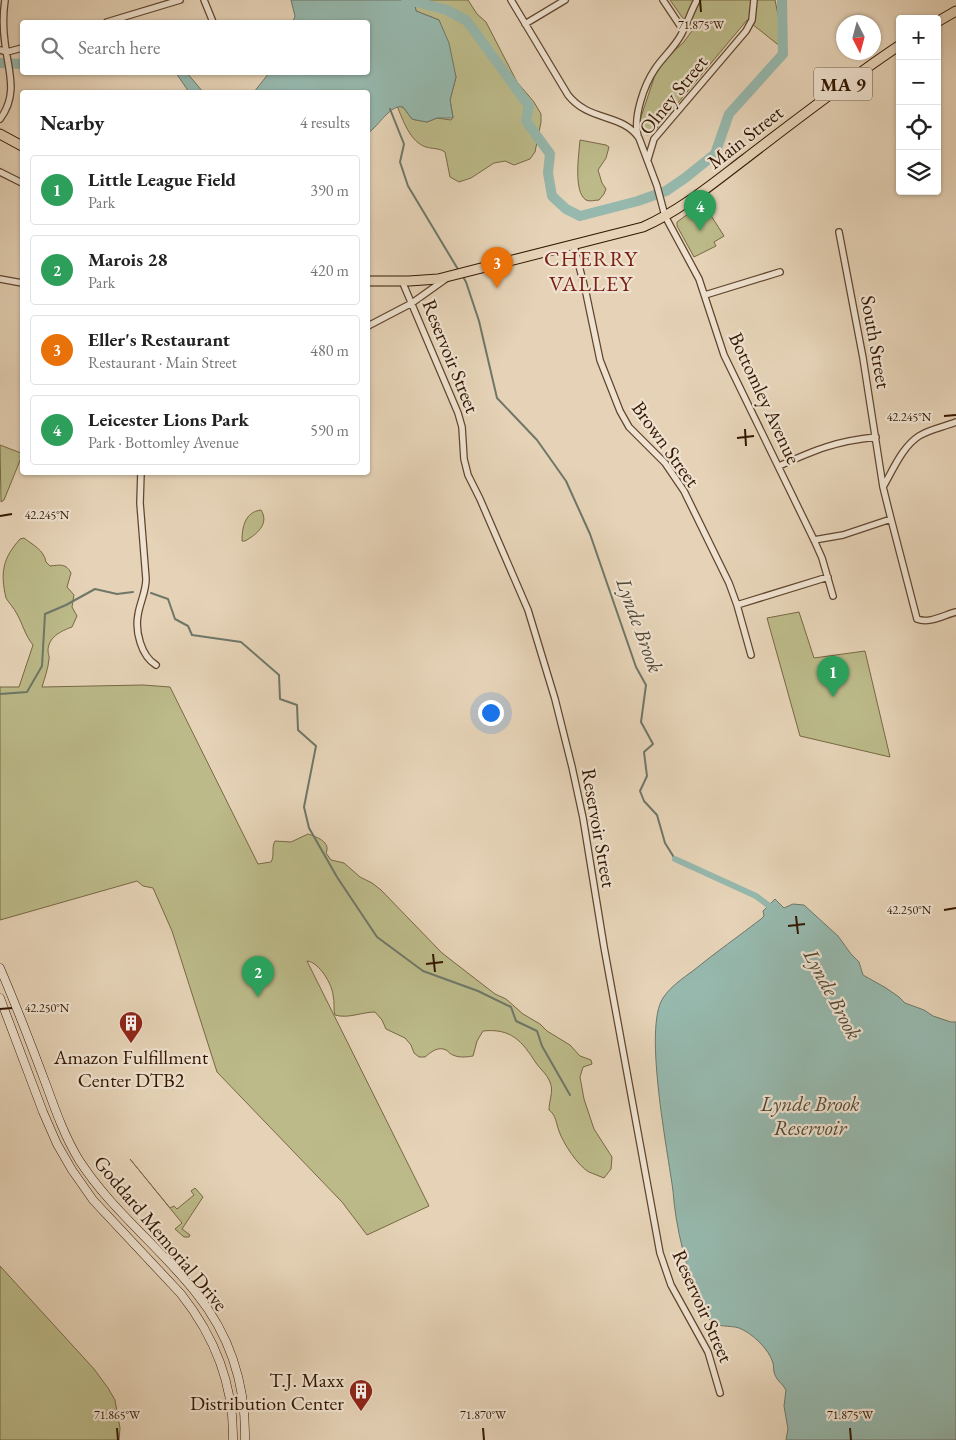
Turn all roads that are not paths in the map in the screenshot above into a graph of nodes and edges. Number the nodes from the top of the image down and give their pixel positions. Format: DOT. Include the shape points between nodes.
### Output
graph roads {
  1 [pos="6,0"];
  2 [pos="180,0"];
  3 [pos="204,0"];
  4 [pos="511,0"];
  5 [pos="565,0"];
  6 [pos="663,0"];
  7 [pos="697,0"];
  8 [pos="754,0"];
  9 [pos="956,10"];
  10 [pos="941,19"];
  11 [pos="114,20"];
  12 [pos="212,20"];
  13 [pos="525,24"];
  14 [pos="683,30"];
  15 [pos="20,49"];
  16 [pos="896,49"];
  17 [pos="0,50"];
  18 [pos="7,55"];
  19 [pos="0,118"];
  20 [pos="0,134"];
  21 [pos="638,138"];
  22 [pos="20,145"];
  23 [pos="648,161"];
  24 [pos="0,172"];
  25 [pos="20,182"];
  26 [pos="665,216"];
  27 [pos="839,232"];
  28 [pos="574,246"];
  29 [pos="780,272"];
  30 [pos="458,274"];
  31 [pos="0,279"];
  32 [pos="370,281"];
  33 [pos="402,282"];
  34 [pos="20,283"];
  35 [pos="705,295"];
  36 [pos="412,303"];
  37 [pos="370,325"];
  38 [pos="956,422"];
  39 [pos="876,437"];
  40 [pos="779,466"];
  41 [pos="141,475"];
  42 [pos="883,487"];
  43 [pos="891,519"];
  44 [pos="814,540"];
  45 [pos="828,577"];
  46 [pos="833,596"];
  47 [pos="737,605"];
  48 [pos="956,612"];
  49 [pos="751,655"];
  50 [pos="156,665"];
  51 [pos="0,968"];
  52 [pos="0,998"];
  53 [pos="720,1393"];
  54 [pos="233,1440"];
  55 [pos="245,1440"];
  1 -- 18 [label="street"];
  2 -- 11 [label="street"];
  3 -- 12 [label="street"];
  4 -- 13 [label="street"];
  5 -- 13 [label="street"];
  6 -- 14 [label="street"];
  7 -- 14 [label="street, Olney Street"];
  8 -- 23 [label="street, Olney Street" via="752,20 746,31 654,139"];
  9 -- 10 [label="highway"];
  13 -- 21 [label="street" via="575,103 586,111 627,126"];
  14 -- 21 [label="street, Olney Street" via="649,80 637,116"];
  15 -- 18 [label="street"];
  16 -- 26 [label="highway, Main Street / MA 9" via="834,90 705,190"];
  17 -- 18 [label="street"];
  18 -- 19 [label="street" via="12,79 11,94"];
  20 -- 22 [label="highway"];
  21 -- 23 [label="street, Bottomley Avenue"];
  23 -- 26 [label="street, Bottomley Avenue"];
  24 -- 25 [label="street"];
  26 -- 28 [label="highway, Main Street / MA 9" via="638,229"];
  26 -- 35 [label="street, Bottomley Avenue" via="697,273"];
  27 -- 39 [label="street, South Street"];
  28 -- 30 [label="highway, Main Street / MA 9"];
  28 -- 47 [label="street, Brown Street" via="600,360 622,417 680,484 723,569"];
  29 -- 35 [label="street"];
  30 -- 33 [label="highway, Main Street / MA 9"];
  30 -- 36 [label="street"];
  31 -- 34 [label="street"];
  32 -- 33 [label="highway, Main Street / MA 9"];
  33 -- 36 [label="street, Reservoir Street"];
  35 -- 40 [label="street, Bottomley Avenue" via="724,355"];
  36 -- 37 [label="street"];
  36 -- 53 [label="street, Reservoir Street" via="462,425 468,475 523,595 553,692 581,806 660,1253 671,1285 708,1352"];
  38 -- 42 [label="street" via="925,433 911,443"];
  39 -- 40 [label="street" via="826,446"];
  39 -- 42 [label="street, South Street"];
  40 -- 44 [label="street, Bottomley Avenue"];
  41 -- 50 [label="street" via="140,509 146,579 138,626 144,651"];
  42 -- 43 [label="street, South Street"];
  43 -- 44 [label="street" via="843,535"];
  43 -- 48 [label="street, South Street" via="915,615 919,620 929,620"];
  44 -- 45 [label="street, Bottomley Avenue"];
  45 -- 46 [label="street, Bottomley Avenue"];
  45 -- 47 [label="street"];
  47 -- 49 [label="street, Brown Street"];
  51 -- 55 [label="main road, Goddard Memorial Drive" via="61,1124 79,1159 110,1202 193,1289 221,1331 241,1388"];
  52 -- 54 [label="main road, Goddard Memorial Drive" via="44,1112 72,1170 93,1200 181,1294 208,1334 228,1384"];
}
